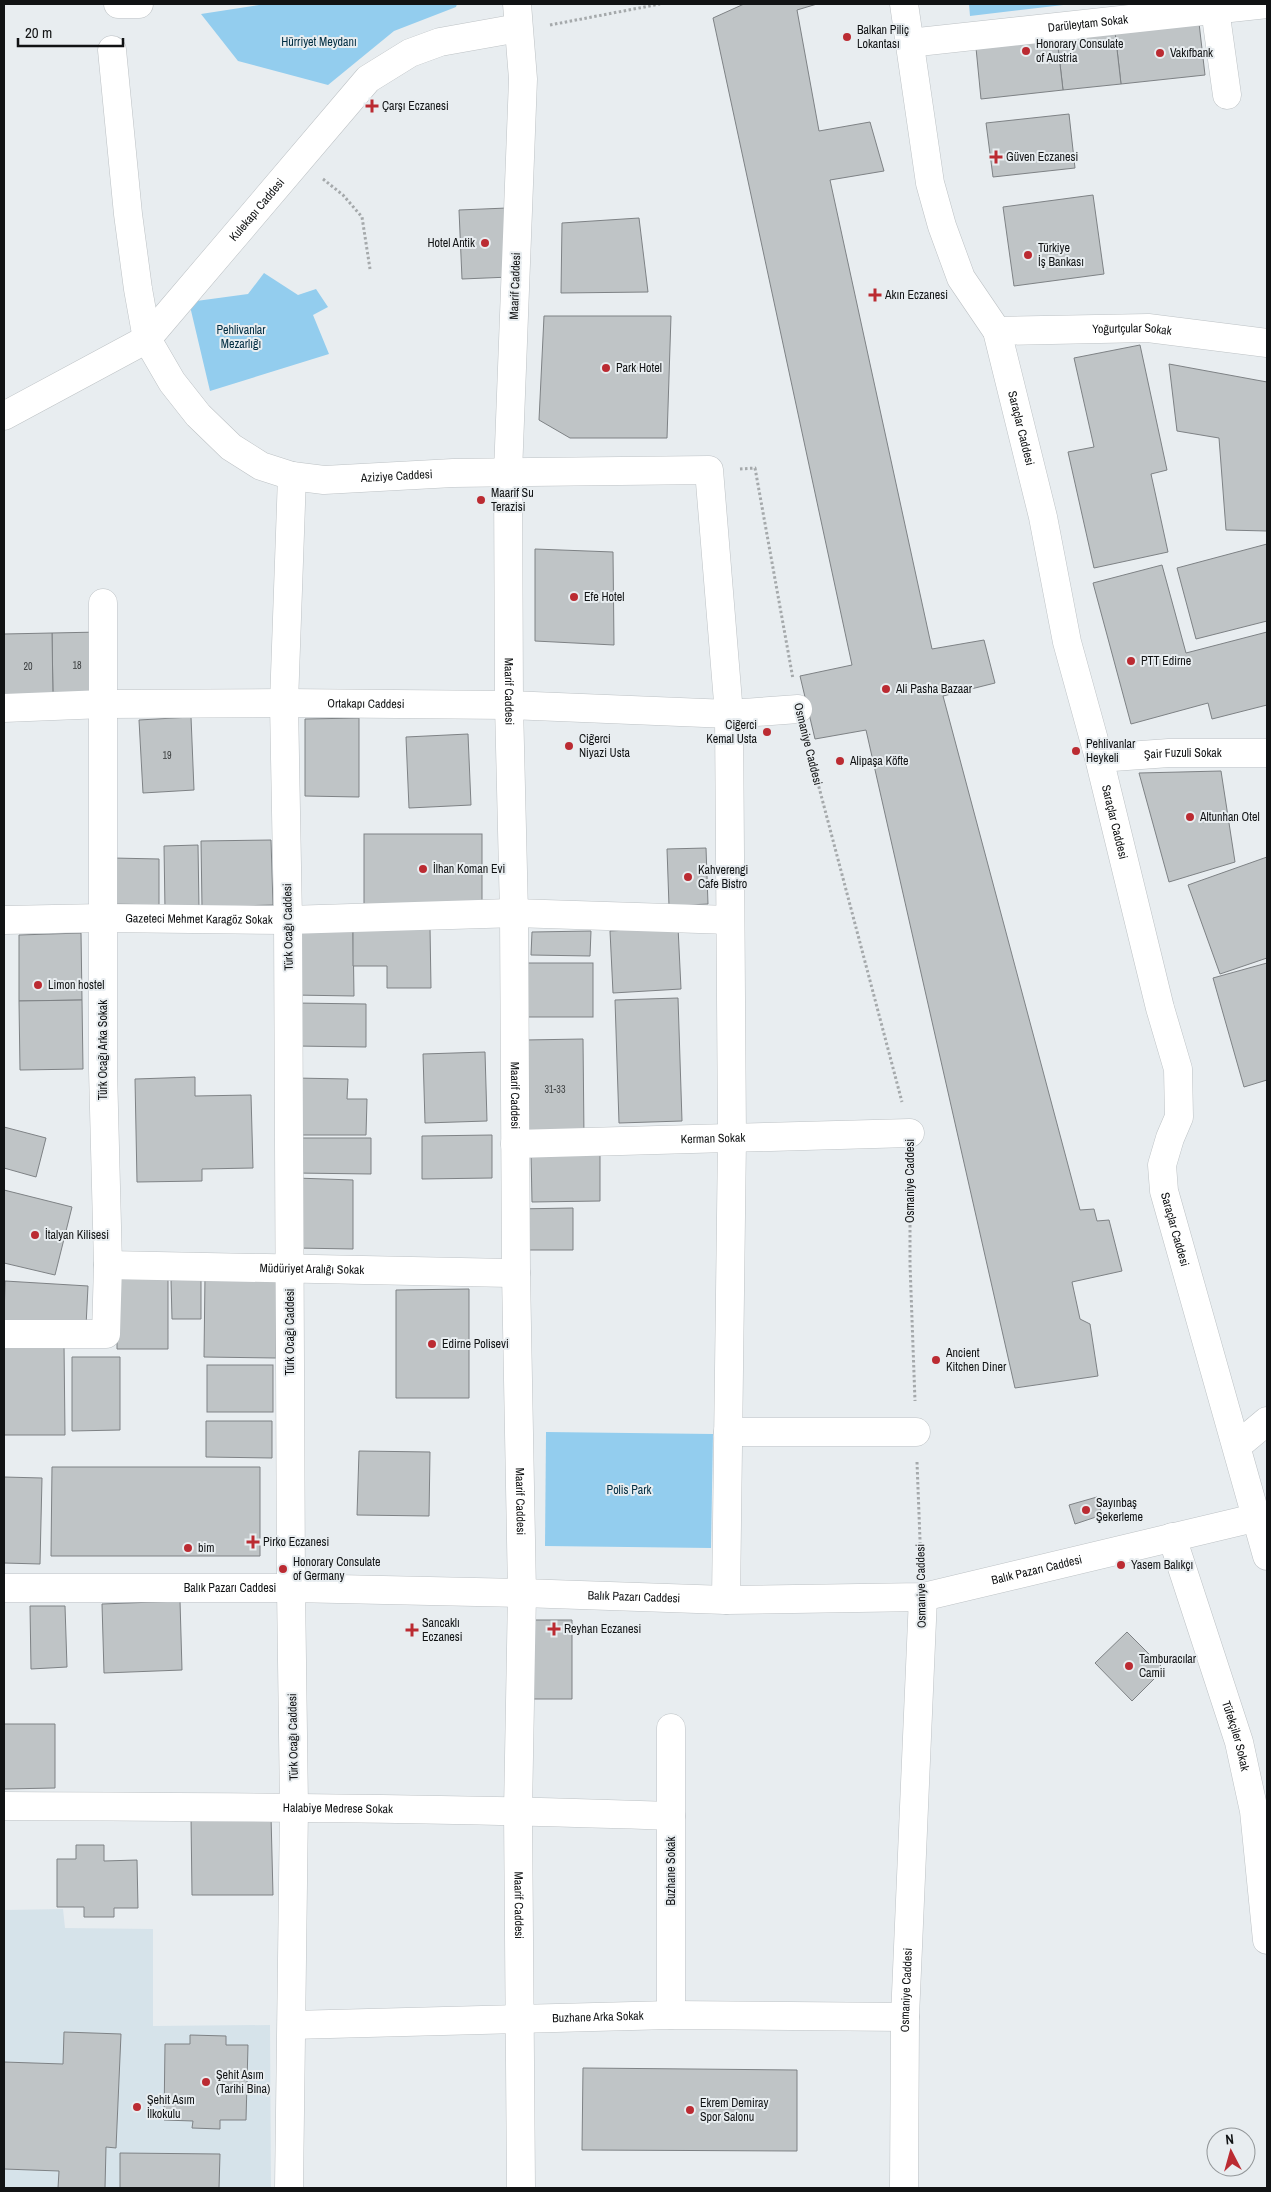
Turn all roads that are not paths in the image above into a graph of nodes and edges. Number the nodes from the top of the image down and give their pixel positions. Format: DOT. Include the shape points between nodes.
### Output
graph roads {
  1 [pos="118,4"];
  2 [pos="139,4"];
  3 [pos="904,4"];
  4 [pos="1267,4"];
  5 [pos="1215,9"];
  6 [pos="517,16"];
  7 [pos="909,43"];
  8 [pos="112,50"];
  9 [pos="1227,95"];
  10 [pos="997,331"];
  11 [pos="148,339"];
  12 [pos="1267,343"];
  13 [pos="4,416"];
  14 [pos="508,473"];
  15 [pos="292,476"];
  16 [pos="103,603"];
  17 [pos="284,703"];
  18 [pos="104,704"];
  19 [pos="509,705"];
  20 [pos="4,708"];
  21 [pos="798,709"];
  22 [pos="729,714"];
  23 [pos="1267,753"];
  24 [pos="1099,758"];
  25 [pos="514,913"];
  26 [pos="103,918"];
  27 [pos="4,920"];
  28 [pos="288,920"];
  29 [pos="730,920"];
  30 [pos="910,1133"];
  31 [pos="732,1139"];
  32 [pos="515,1144"];
  33 [pos="108,1265"];
  34 [pos="290,1270"];
  35 [pos="516,1273"];
  36 [pos="4,1334"];
  37 [pos="1267,1421"];
  38 [pos="728,1432"];
  39 [pos="916,1432"];
  40 [pos="1237,1446"];
  41 [pos="1262,1516"];
  42 [pos="1172,1538"];
  43 [pos="1267,1556"];
  44 [pos="4,1588"];
  45 [pos="291,1588"];
  46 [pos="522,1594"];
  47 [pos="922,1597"];
  48 [pos="726,1600"];
  49 [pos="671,1728"];
  50 [pos="4,1806"];
  51 [pos="294,1807"];
  52 [pos="518,1811"];
  53 [pos="671,1816"];
  54 [pos="1267,1940"];
  55 [pos="671,2015"];
  56 [pos="906,2016"];
  57 [pos="520,2019"];
  58 [pos="292,2025"];
  59 [pos="289,2188"];
  60 [pos="521,2188"];
  61 [pos="904,2188"];
  1 -- 2 [label="street"];
  3 -- 7 [label="street, Saraçlar Caddesi"];
  4 -- 5 [label="street, Darüleytam Sokak"];
  5 -- 7 [label="street, Darüleytam Sokak"];
  5 -- 9 [label="street"];
  6 -- 11 [label="street, Kulekapı Caddesi" via="402,58 368,79"];
  6 -- 14 [label="street, Maarif Caddesi" via="522,79"];
  7 -- 10 [label="street, Saraçlar Caddesi" via="930,183 942,226 961,278"];
  8 -- 11 [label="street, Aziziye Caddesi" via="128,214"];
  10 -- 12 [label="street, Yoğurtçular Sokak" via="1148,328"];
  10 -- 24 [label="street, Saraçlar Caddesi" via="1043,517 1067,642"];
  11 -- 13 [label="street, Kulekapı Caddesi"];
  11 -- 15 [label="street, Aziziye Caddesi" via="172,382 198,415 231,447 261,466"];
  14 -- 15 [label="street, Aziziye Caddesi" via="324,480"];
  14 -- 19 [label="street, Maarif Caddesi"];
  14 -- 22 [label="street, Aziziye Caddesi" via="709,470"];
  15 -- 17 [label="street, Türk Ocağı Caddesi"];
  16 -- 18 [label="street, Türk Ocağı Arka Sokak"];
  17 -- 18 [label="street, Ortakapı Caddesi"];
  17 -- 19 [label="street, Ortakapı Caddesi"];
  17 -- 28 [label="street, Türk Ocağı Caddesi"];
  18 -- 20 [label="street, Ortakapı Caddesi"];
  18 -- 26 [label="street, Türk Ocağı Arka Sokak"];
  19 -- 22 [label="street, Ortakapı Caddesi"];
  19 -- 25 [label="street, Maarif Caddesi"];
  21 -- 22 [label="street, Ortakapı Caddesi"];
  22 -- 29 [label="street"];
  23 -- 24 [label="street, Şair Fuzuli Sokak" via="1168,753"];
  24 -- 40 [label="street, Saraçlar Caddesi" via="1178,1069 1179,1117 1162,1165 1164,1191"];
  25 -- 28 [label="street, Gazeteci Mehmet Karagöz Sokak"];
  25 -- 29 [label="street, Gazeteci Mehmet Karagöz Sokak"];
  25 -- 32 [label="street, Maarif Caddesi"];
  26 -- 27 [label="street, Gazeteci Mehmet Karagöz Sokak"];
  26 -- 28 [label="street, Gazeteci Mehmet Karagöz Sokak"];
  26 -- 33 [label="street, Türk Ocağı Arka Sokak"];
  28 -- 34 [label="street, Türk Ocağı Caddesi"];
  29 -- 31 [label="street"];
  30 -- 31 [label="street, Kerman Sokak"];
  31 -- 32 [label="street, Kerman Sokak"];
  31 -- 38 [label="street"];
  32 -- 35 [label="street, Maarif Caddesi"];
  33 -- 34 [label="street, Müdüriyet Aralığı Sokak"];
  33 -- 36 [label="street, Türk Ocağı Arka Sokak" via="106,1334"];
  34 -- 35 [label="street, Müdüriyet Aralığı Sokak"];
  34 -- 45 [label="street, Türk Ocağı Caddesi"];
  35 -- 46 [label="street, Maarif Caddesi"];
  37 -- 40 [label="street"];
  38 -- 39 [label="street"];
  38 -- 48 [label="street"];
  40 -- 41 [label="street, Saraçlar Caddesi"];
  41 -- 42 [label="street, Balık Pazarı Caddesi"];
  41 -- 43 [label="street, Saraçlar Caddesi"];
  42 -- 47 [label="street, Balık Pazarı Caddesi"];
  42 -- 54 [label="street, Tüfekçiler Sokak" via="1239,1742 1254,1811"];
  44 -- 45 [label="street, Balık Pazarı Caddesi"];
  45 -- 46 [label="street, Balık Pazarı Caddesi"];
  45 -- 51 [label="street, Türk Ocağı Caddesi"];
  46 -- 48 [label="street, Balık Pazarı Caddesi"];
  46 -- 52 [label="street, Maarif Caddesi"];
  47 -- 48 [label="street, Balık Pazarı Caddesi"];
  47 -- 56 [label="street, Osmaniye Caddesi"];
  49 -- 53 [label="street, Buzhane Sokak"];
  50 -- 51 [label="street, Halabiye Medrese Sokak"];
  51 -- 52 [label="street, Halabiye Medrese Sokak"];
  51 -- 58 [label="street, Türk Ocağı Caddesi"];
  52 -- 53 [label="street, Halabiye Medrese Sokak"];
  52 -- 57 [label="street, Maarif Caddesi"];
  53 -- 55 [label="street, Buzhane Sokak"];
  55 -- 56 [label="street, Buzhane Arka Sokak"];
  55 -- 57 [label="street, Buzhane Arka Sokak"];
  56 -- 61 [label="street, Osmaniye Caddesi"];
  57 -- 58 [label="street, Buzhane Arka Sokak"];
  57 -- 60 [label="street, Maarif Caddesi"];
  58 -- 59 [label="street, Türk Ocağı Caddesi"];
}
